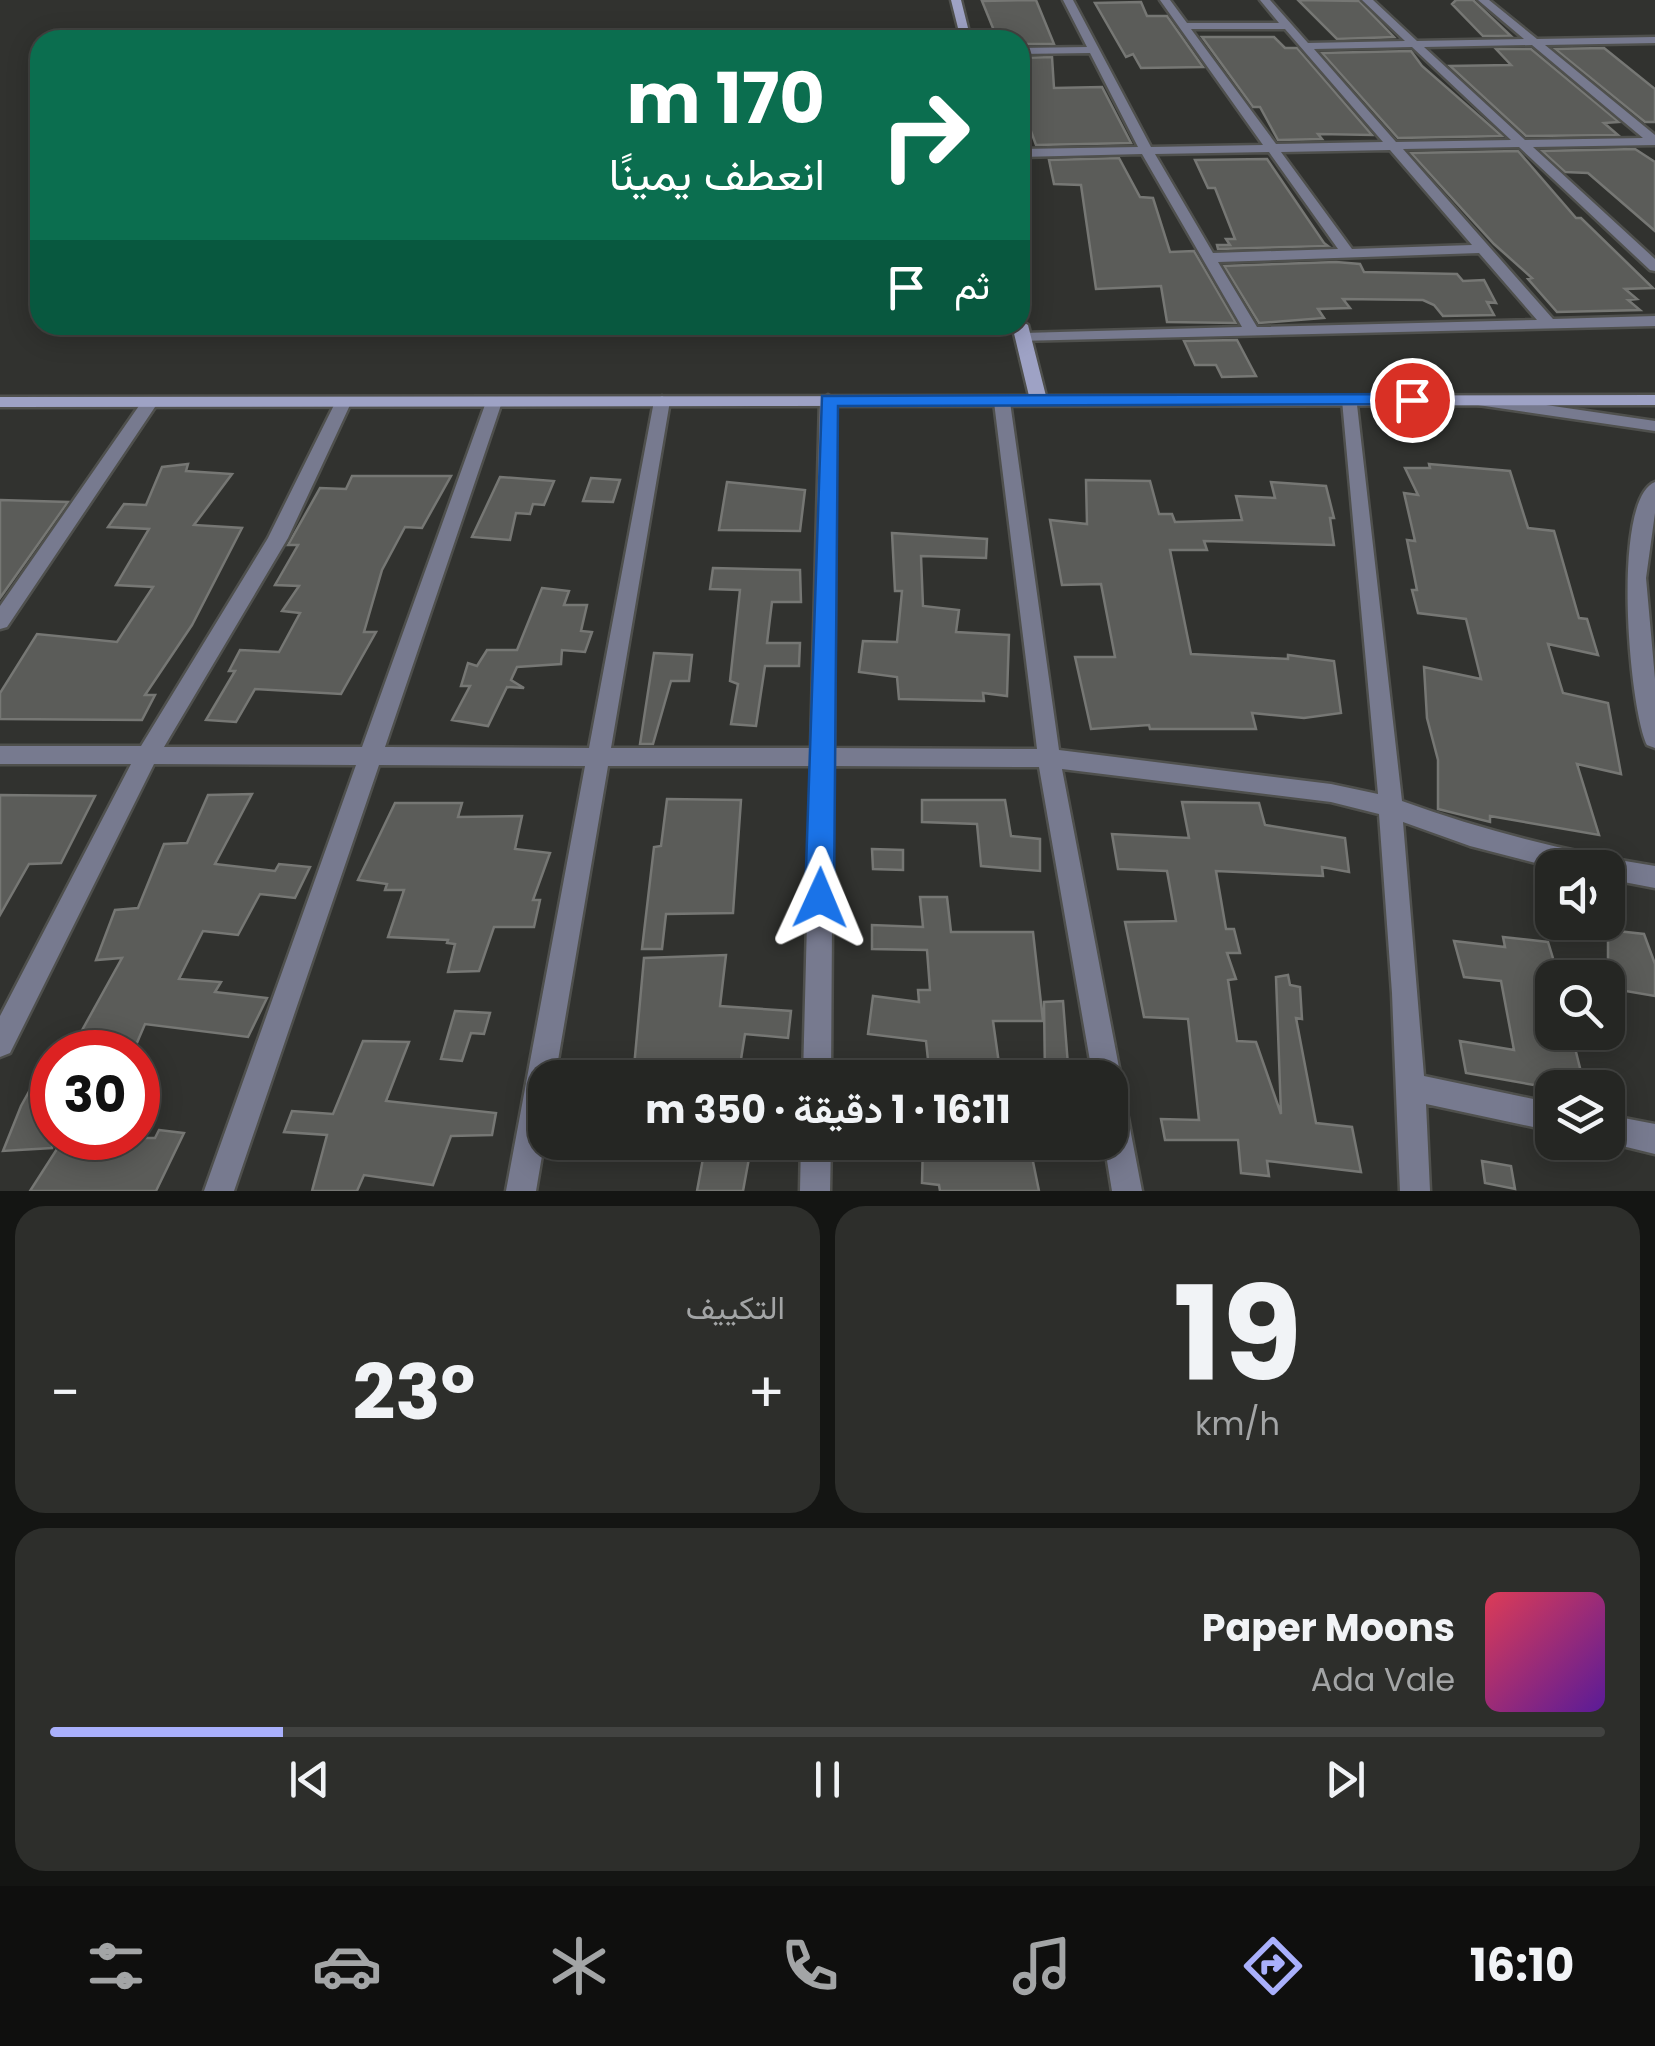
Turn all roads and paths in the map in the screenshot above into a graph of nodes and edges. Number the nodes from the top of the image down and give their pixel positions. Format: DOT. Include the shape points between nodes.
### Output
graph roads {
  1 [pos="956,0"];
  2 [pos="1068,0"];
  3 [pos="1166,0"];
  4 [pos="1265,0"];
  5 [pos="1367,0"];
  6 [pos="1483,0"];
  7 [pos="1183,26"];
  8 [pos="1287,26"];
  9 [pos="964,30"];
  10 [pos="1637,40"];
  11 [pos="1655,40"];
  12 [pos="1532,41"];
  13 [pos="1414,44"];
  14 [pos="1303,46"];
  15 [pos="1094,50"];
  16 [pos="1030,51"];
  17 [pos="1655,52"];
  18 [pos="1655,141"];
  19 [pos="1522,144"];
  20 [pos="1390,147"];
  21 [pos="1270,149"];
  22 [pos="1147,152"];
  23 [pos="1030,153"];
  24 [pos="1480,250"];
  25 [pos="1348,252"];
  26 [pos="1206,258"];
  27 [pos="1655,267"];
  28 [pos="1655,321"];
  29 [pos="1550,324"];
  30 [pos="1030,332"];
  31 [pos="1252,332"];
  32 [pos="1022,335"];
  33 [pos="828,400"];
  34 [pos="1350,400"];
  35 [pos="1475,400"];
  36 [pos="1655,400"];
  37 [pos="662,401"];
  38 [pos="1038,401"];
  39 [pos="0,402"];
  40 [pos="494,402"];
  41 [pos="1002,402"];
  42 [pos="149,404"];
  43 [pos="342,405"];
  44 [pos="1655,426"];
  45 [pos="1655,488"];
  46 [pos="0,622"];
  47 [pos="1649,674"];
  48 [pos="1655,739"];
  49 [pos="0,755"];
  50 [pos="822,755"];
  51 [pos="372,756"];
  52 [pos="600,756"];
  53 [pos="146,757"];
  54 [pos="1050,758"];
  55 [pos="1391,807"];
  56 [pos="1535,852"];
  57 [pos="1625,872"];
  58 [pos="1655,878"];
  59 [pos="0,1044"];
  60 [pos="817,1060"];
  61 [pos="1103,1060"];
  62 [pos="1412,1088"];
  63 [pos="1535,1113"];
  64 [pos="1625,1133"];
  65 [pos="1655,1139"];
  66 [pos="816,1160"];
  67 [pos="1121,1160"];
  68 [pos="219,1191"];
  69 [pos="521,1191"];
  70 [pos="816,1191"];
  71 [pos="1127,1191"];
  72 [pos="1415,1191"];
  1 -- 9 [label="main road"];
  2 -- 15 [label="street"];
  3 -- 7 [label="street"];
  4 -- 8 [label="street"];
  5 -- 13 [label="street"];
  6 -- 12 [label="street"];
  7 -- 8 [label="street"];
  7 -- 21 [label="street"];
  8 -- 14 [label="street"];
  10 -- 11 [label="street"];
  10 -- 12 [label="street"];
  10 -- 17 [label="street"];
  12 -- 13 [label="street"];
  12 -- 18 [label="street"];
  13 -- 14 [label="street"];
  13 -- 19 [label="street"];
  14 -- 20 [label="street"];
  15 -- 16 [label="street"];
  15 -- 22 [label="street"];
  18 -- 19 [label="street"];
  19 -- 20 [label="street"];
  19 -- 27 [label="street"];
  20 -- 21 [label="street"];
  20 -- 24 [label="street"];
  21 -- 22 [label="street"];
  21 -- 25 [label="street"];
  22 -- 23 [label="street"];
  22 -- 26 [label="street"];
  24 -- 25 [label="street"];
  24 -- 29 [label="street"];
  25 -- 26 [label="street"];
  26 -- 31 [label="street"];
  28 -- 29 [label="street"];
  29 -- 31 [label="street"];
  30 -- 31 [label="street"];
  32 -- 38 [label="main road"];
  33 -- 37 [label="main road"];
  33 -- 41 [label="main road"];
  33 -- 50 [label="street"];
  34 -- 35 [label="main road"];
  34 -- 38 [label="main road"];
  34 -- 55 [label="street"];
  35 -- 36 [label="main road"];
  35 -- 44 [label="street"];
  37 -- 40 [label="main road"];
  37 -- 52 [label="street"];
  38 -- 41 [label="main road"];
  39 -- 42 [label="main road"];
  40 -- 43 [label="main road"];
  40 -- 51 [label="street"];
  41 -- 54 [label="street"];
  42 -- 43 [label="main road"];
  42 -- 46 [label="street"];
  43 -- 53 [label="street" via="278,538"];
  45 -- 47 [label="street" via="1637,558"];
  47 -- 48 [label="street"];
  49 -- 53 [label="street"];
  50 -- 52 [label="street"];
  50 -- 54 [label="street"];
  50 -- 60 [label="street"];
  51 -- 52 [label="street"];
  51 -- 53 [label="street"];
  51 -- 68 [label="street"];
  52 -- 69 [label="street"];
  53 -- 59 [label="street"];
  54 -- 55 [label="street" via="1268,782"];
  54 -- 61 [label="street"];
  55 -- 56 [label="street"];
  55 -- 62 [label="street"];
  57 -- 58 [label="street"];
  62 -- 63 [label="street"];
  62 -- 72 [label="street"];
  64 -- 65 [label="street"];
  66 -- 70 [label="street"];
  67 -- 71 [label="street"];
}
